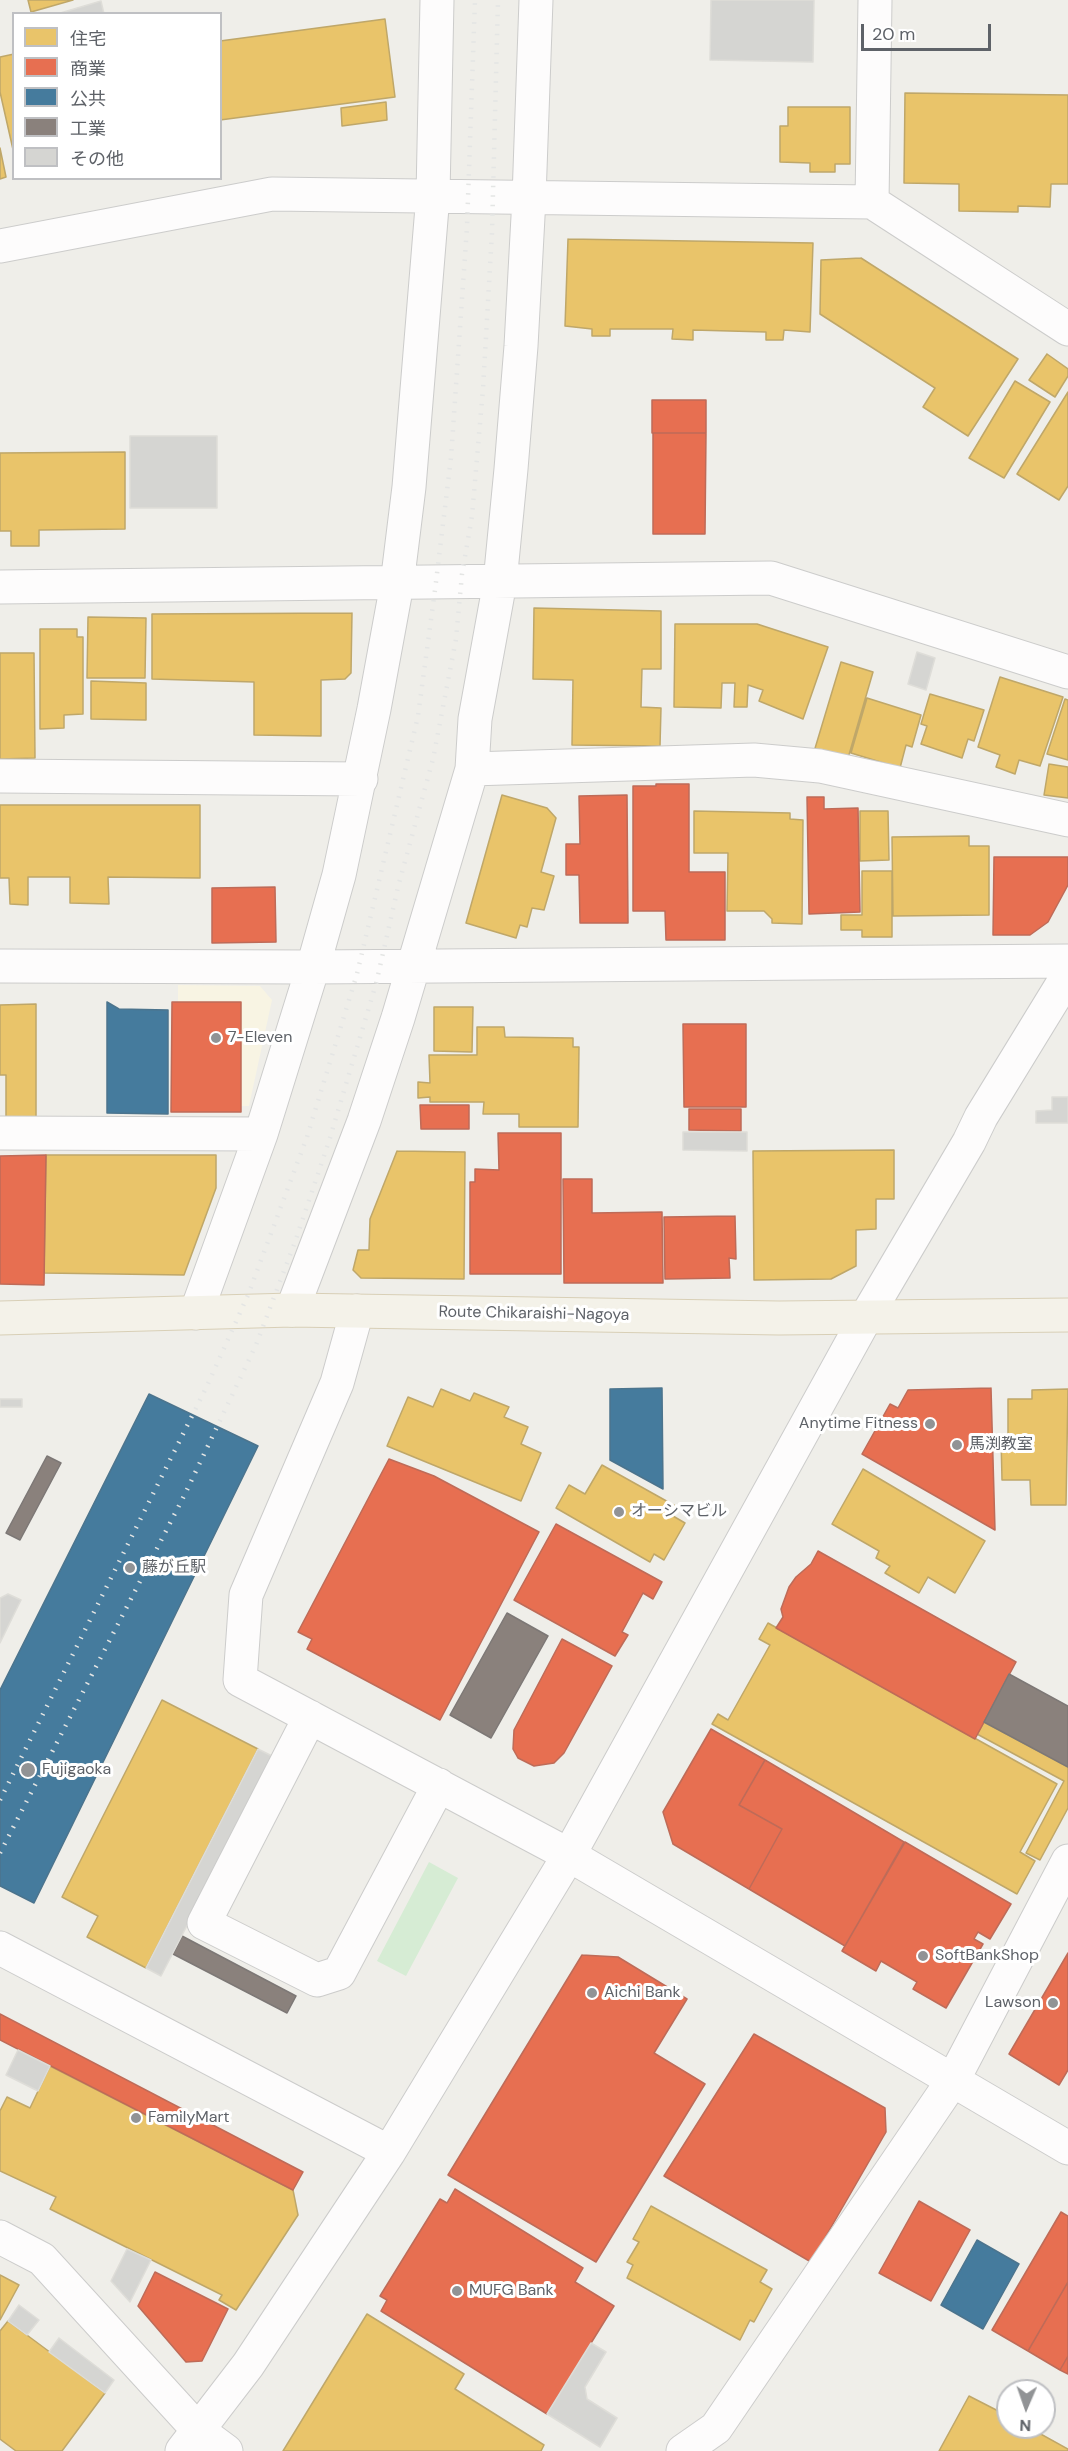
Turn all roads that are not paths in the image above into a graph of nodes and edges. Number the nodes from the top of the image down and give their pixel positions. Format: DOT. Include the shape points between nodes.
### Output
graph roads {
  1 [pos="437,0"];
  2 [pos="536,0"];
  3 [pos="875,0"];
  4 [pos="433,195"];
  5 [pos="529,198"];
  6 [pos="872,202"];
  7 [pos="0,246"];
  8 [pos="1068,329"];
  9 [pos="500,582"];
  10 [pos="397,584"];
  11 [pos="0,586"];
  12 [pos="1068,672"];
  13 [pos="472,770"];
  14 [pos="0,776"];
  15 [pos="361,779"];
  16 [pos="1068,820"];
  17 [pos="1068,961"];
  18 [pos="413,964"];
  19 [pos="0,966"];
  20 [pos="313,967"];
  21 [pos="1068,975"];
  22 [pos="0,1132"];
  23 [pos="261,1134"];
  24 [pos="292,1310"];
  25 [pos="357,1311"];
  26 [pos="196,1313"];
  27 [pos="1068,1315"];
  28 [pos="866,1317"];
  29 [pos="0,1318"];
  30 [pos="310,1717"];
  31 [pos="439,1785"];
  32 [pos="568,1855"];
  33 [pos="1068,1861"];
  34 [pos="0,1948"];
  35 [pos="953,2080"];
  36 [pos="1068,2148"];
  37 [pos="389,2152"];
  38 [pos="0,2237"];
  39 [pos="190,2441"];
  40 [pos="226,2451"];
  41 [pos="683,2451"];
  1 -- 4 [label="street"];
  2 -- 5 [label="street"];
  3 -- 6 [label="street"];
  4 -- 5 [label="street"];
  4 -- 7 [label="street" via="272,194"];
  4 -- 10 [label="street" via="409,488"];
  5 -- 6 [label="street"];
  5 -- 9 [label="street" via="521,346"];
  6 -- 8 [label="street"];
  9 -- 10 [label="street"];
  9 -- 12 [label="street" via="771,578"];
  9 -- 13 [label="street" via="475,719"];
  10 -- 11 [label="street"];
  10 -- 15 [label="street"];
  13 -- 16 [label="street" via="754,760 820,766"];
  13 -- 18 [label="street"];
  14 -- 15 [label="street"];
  15 -- 20 [label="street"];
  17 -- 18 [label="street"];
  18 -- 20 [label="street"];
  18 -- 24 [label="street" via="364,1120"];
  19 -- 20 [label="street"];
  20 -- 23 [label="street"];
  21 -- 28 [label="street"];
  22 -- 23 [label="street"];
  23 -- 26 [label="street"];
  24 -- 25 [label="main road, Route Chikaraishi-Nagoya"];
  24 -- 26 [label="main road, Route Chikaraishi-Nagoya"];
  25 -- 28 [label="main road, Route Chikaraishi-Nagoya"];
  25 -- 30 [label="street" via="337,1383 246,1595 240,1680"];
  26 -- 29 [label="main road, Route Chikaraishi-Nagoya"];
  27 -- 28 [label="main road, Route Chikaraishi-Nagoya"];
  28 -- 32 [label="street"];
  30 -- 31 [label="street"];
  30 -- 31 [label="street" via="204,1923 317,1980 339,1973"];
  31 -- 32 [label="street"];
  32 -- 35 [label="street"];
  32 -- 37 [label="street"];
  33 -- 35 [label="street"];
  34 -- 37 [label="street"];
  35 -- 36 [label="street"];
  35 -- 41 [label="street" via="716,2428"];
  37 -- 39 [label="street" via="248,2365"];
  38 -- 39 [label="street" via="42,2259"];
  39 -- 40 [label="street"];
}
